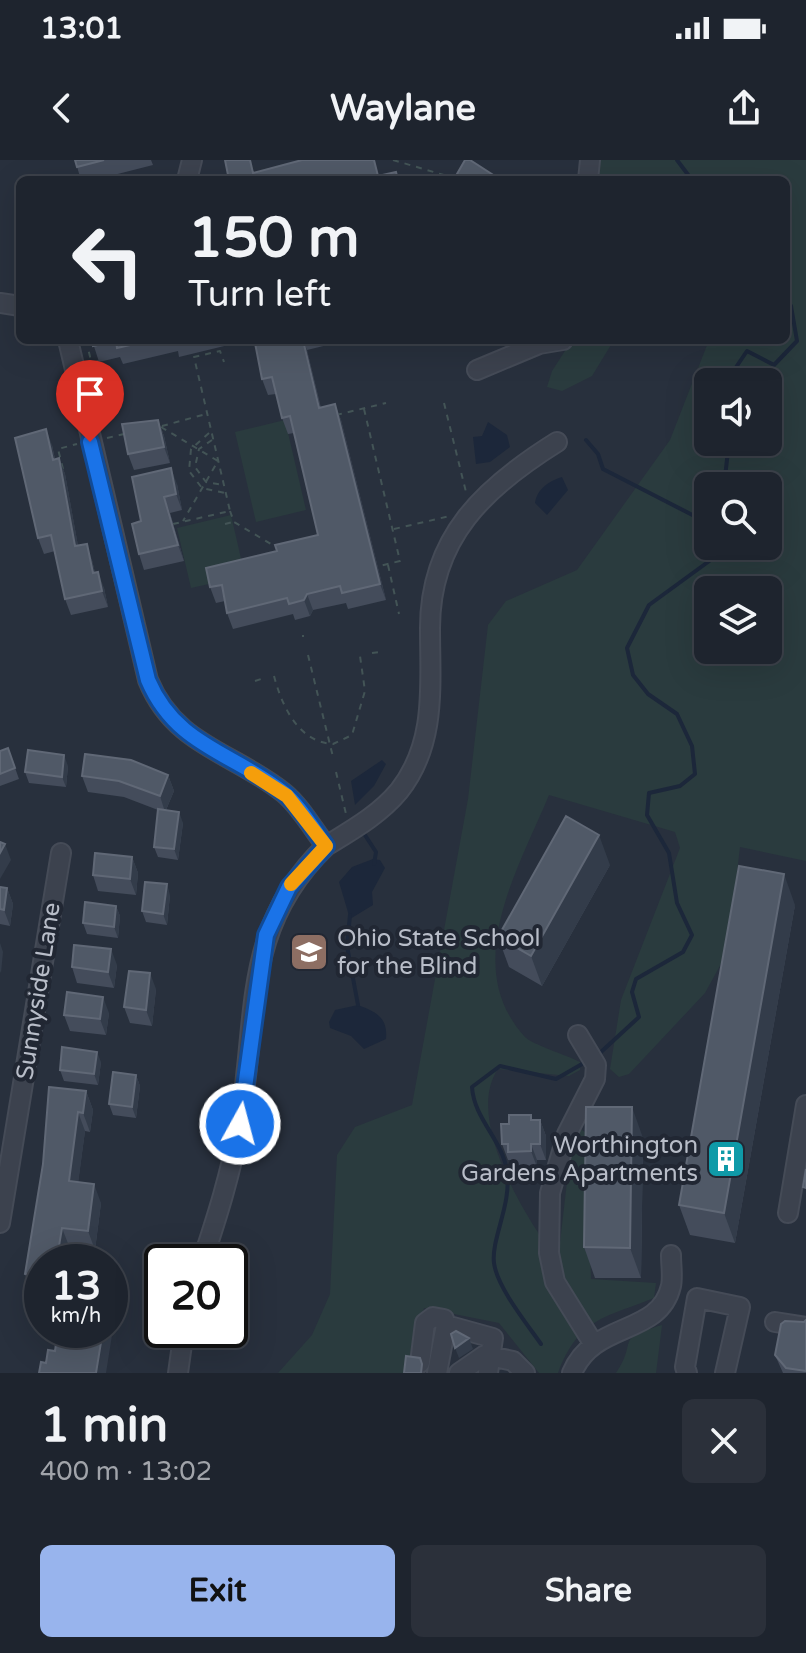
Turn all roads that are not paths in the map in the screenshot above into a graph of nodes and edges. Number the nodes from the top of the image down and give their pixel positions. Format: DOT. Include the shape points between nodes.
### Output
graph roads {
  1 [pos="69,344"];
  2 [pos="539,344"];
  3 [pos="477,370"];
  4 [pos="557,442"];
  5 [pos="326,846"];
  6 [pos="61,853"];
  7 [pos="578,1035"];
  8 [pos="806,1105"];
  9 [pos="788,1213"];
  10 [pos="0,1223"];
  11 [pos="208,1244"];
  12 [pos="671,1255"];
  13 [pos="775,1322"];
  14 [pos="446,1325"];
  15 [pos="806,1327"];
  16 [pos="593,1343"];
  17 [pos="181,1348"];
  18 [pos="440,1364"];
  19 [pos="489,1366"];
  20 [pos="178,1373"];
  21 [pos="459,1373"];
  22 [pos="525,1373"];
  23 [pos="572,1373"];
  24 [pos="687,1373"];
  25 [pos="725,1373"];
  1 -- 5 [label="street" via="155,698 189,737 287,796"];
  2 -- 3 [label="street"];
  4 -- 5 [label="street" via="496,484 455,531 436,587 430,626 433,698 417,761 379,812"];
  5 -- 11 [label="street" via="289,887 266,935 240,1124"];
  6 -- 10 [label="street, Sunnyside Lane"];
  7 -- 16 [label="street" via="596,1065 595,1079 567,1134 550,1193 549,1253 555,1282"];
  8 -- 9 [label="street"];
  12 -- 16 [label="street" via="671,1286 656,1314"];
  13 -- 15 [label="street"];
  14 -- 18 [label="street"];
  14 -- 18 [label="street" via="439,1318 425,1323 421,1358"];
  14 -- 19 [label="street" via="493,1338"];
  16 -- 23 [label="street"];
  17 -- 20 [label="street"];
  19 -- 21 [label="street" via="485,1355"];
  19 -- 22 [label="street" via="513,1361"];
  24 -- 25 [label="street" via="697,1298 740,1307"];
}
